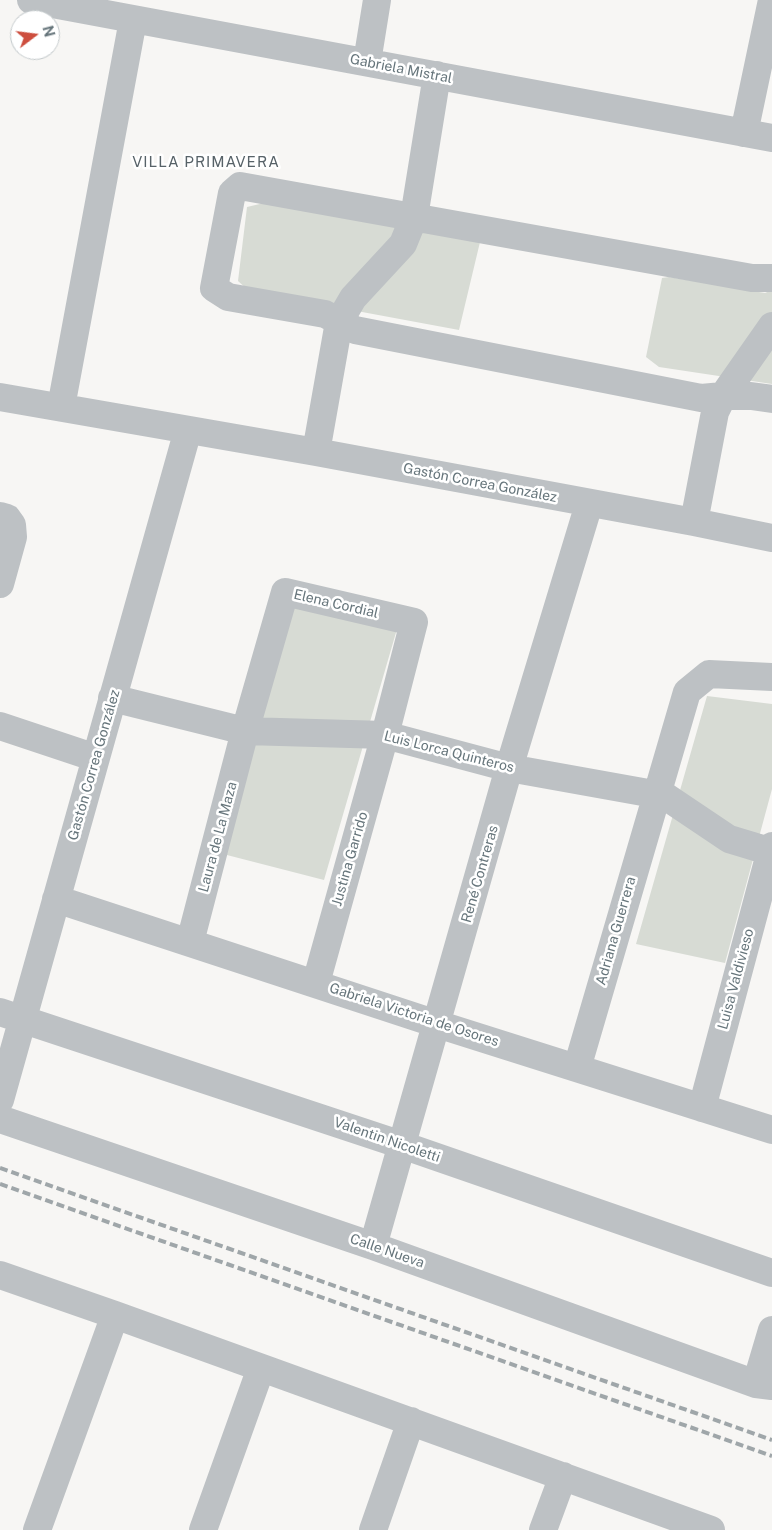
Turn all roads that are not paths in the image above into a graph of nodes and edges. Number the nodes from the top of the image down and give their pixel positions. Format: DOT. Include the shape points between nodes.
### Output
graph roads {
  1 [pos="31,0"];
  2 [pos="378,0"];
  3 [pos="772,0"];
  4 [pos="123,12"];
  5 [pos="367,62"];
  6 [pos="437,75"];
  7 [pos="744,132"];
  8 [pos="772,138"];
  9 [pos="414,217"];
  10 [pos="772,278"];
  11 [pos="339,322"];
  12 [pos="772,326"];
  13 [pos="0,396"];
  14 [pos="722,396"];
  15 [pos="772,399"];
  16 [pos="61,407"];
  17 [pos="188,430"];
  18 [pos="316,452"];
  19 [pos="589,504"];
  20 [pos="0,516"];
  21 [pos="694,522"];
  22 [pos="772,538"];
  23 [pos="0,584"];
  24 [pos="772,676"];
  25 [pos="112,698"];
  26 [pos="0,726"];
  27 [pos="245,731"];
  28 [pos="385,735"];
  29 [pos="96,758"];
  30 [pos="510,768"];
  31 [pos="656,795"];
  32 [pos="771,849"];
  33 [pos="56,899"];
  34 [pos="190,942"];
  35 [pos="316,982"];
  36 [pos="11,1016"];
  37 [pos="438,1024"];
  38 [pos="577,1068"];
  39 [pos="0,1100"];
  40 [pos="702,1108"];
  41 [pos="0,1119"];
  42 [pos="772,1130"];
  43 [pos="402,1145"];
  44 [pos="373,1246"];
  45 [pos="772,1273"];
  46 [pos="0,1275"];
  47 [pos="115,1315"];
  48 [pos="772,1330"];
  49 [pos="261,1368"];
  50 [pos="764,1385"];
  51 [pos="411,1421"];
  52 [pos="562,1476"];
  53 [pos="37,1530"];
  54 [pos="203,1530"];
  55 [pos="373,1530"];
  56 [pos="543,1530"];
  57 [pos="711,1530"];
  1 -- 4 [label="street, Gabriela Mistral"];
  2 -- 5 [label="street"];
  3 -- 7 [label="street"];
  4 -- 5 [label="street, Gabriela Mistral"];
  4 -- 16 [label="street"];
  5 -- 6 [label="street, Gabriela Mistral"];
  6 -- 7 [label="street, Gabriela Mistral"];
  6 -- 9 [label="street"];
  7 -- 8 [label="street, Gabriela Mistral"];
  9 -- 10 [label="street" via="752,278"];
  9 -- 11 [label="street" via="403,244 353,298"];
  9 -- 11 [label="street" via="240,186 232,192 214,288 228,297 325,314"];
  11 -- 14 [label="street" via="355,330 701,398"];
  11 -- 18 [label="street"];
  12 -- 14 [label="street"];
  13 -- 16 [label="street, Gastón Correa González"];
  14 -- 15 [label="street"];
  14 -- 21 [label="street" via="715,412"];
  16 -- 17 [label="street, Gastón Correa González"];
  17 -- 18 [label="street, Gastón Correa González"];
  17 -- 25 [label="street, Gastón Correa González"];
  18 -- 19 [label="street, Gastón Correa González"];
  19 -- 21 [label="street, Gastón Correa González"];
  19 -- 30 [label="street, René Contreras"];
  20 -- 23 [label="street" via="7,518 12,525 13,537"];
  21 -- 22 [label="street, Gastón Correa González"];
  24 -- 31 [label="street, Adriana Guerrera" via="709,674 686,692"];
  25 -- 27 [label="street, Luis Lorca Quinteros"];
  25 -- 29 [label="street, Gastón Correa González"];
  26 -- 29 [label="street"];
  27 -- 28 [label="street, Luis Lorca Quinteros"];
  27 -- 28 [label="street, Elena Cordial" via="285,592 414,622"];
  27 -- 34 [label="street, Laura de La Maza"];
  28 -- 30 [label="street, Luis Lorca Quinteros"];
  28 -- 35 [label="street, Justina Garrido"];
  29 -- 33 [label="street, Gastón Correa González"];
  30 -- 31 [label="street, Luis Lorca Quinteros"];
  30 -- 37 [label="street, René Contreras"];
  31 -- 32 [label="street, Luis Lorca Quinteros" via="665,796 729,839"];
  31 -- 38 [label="street, Adriana Guerrera"];
  32 -- 40 [label="street, Luisa Valdivieso"];
  33 -- 34 [label="street, Gabriela Victoria de Osores"];
  33 -- 36 [label="street, Gastón Correa González"];
  34 -- 35 [label="street, Gabriela Victoria de Osores"];
  35 -- 37 [label="street, Gabriela Victoria de Osores"];
  36 -- 39 [label="street, Gastón Correa González"];
  36 -- 43 [label="street, Valentin Nicoletti"];
  37 -- 38 [label="street, Gabriela Victoria de Osores"];
  37 -- 43 [label="street, René Contreras"];
  38 -- 40 [label="street, Gabriela Victoria de Osores"];
  40 -- 42 [label="street, Gabriela Victoria de Osores"];
  41 -- 44 [label="street, Calle Nueva"];
  43 -- 44 [label="street, René Contreras"];
  43 -- 45 [label="street, Valentin Nicoletti"];
  44 -- 50 [label="street, Calle Nueva"];
  46 -- 47 [label="street"];
  47 -- 49 [label="street"];
  47 -- 53 [label="street"];
  48 -- 50 [label="street"];
  49 -- 51 [label="street"];
  49 -- 54 [label="street"];
  51 -- 52 [label="street"];
  51 -- 55 [label="street"];
  52 -- 56 [label="street"];
  52 -- 57 [label="street"];
}
